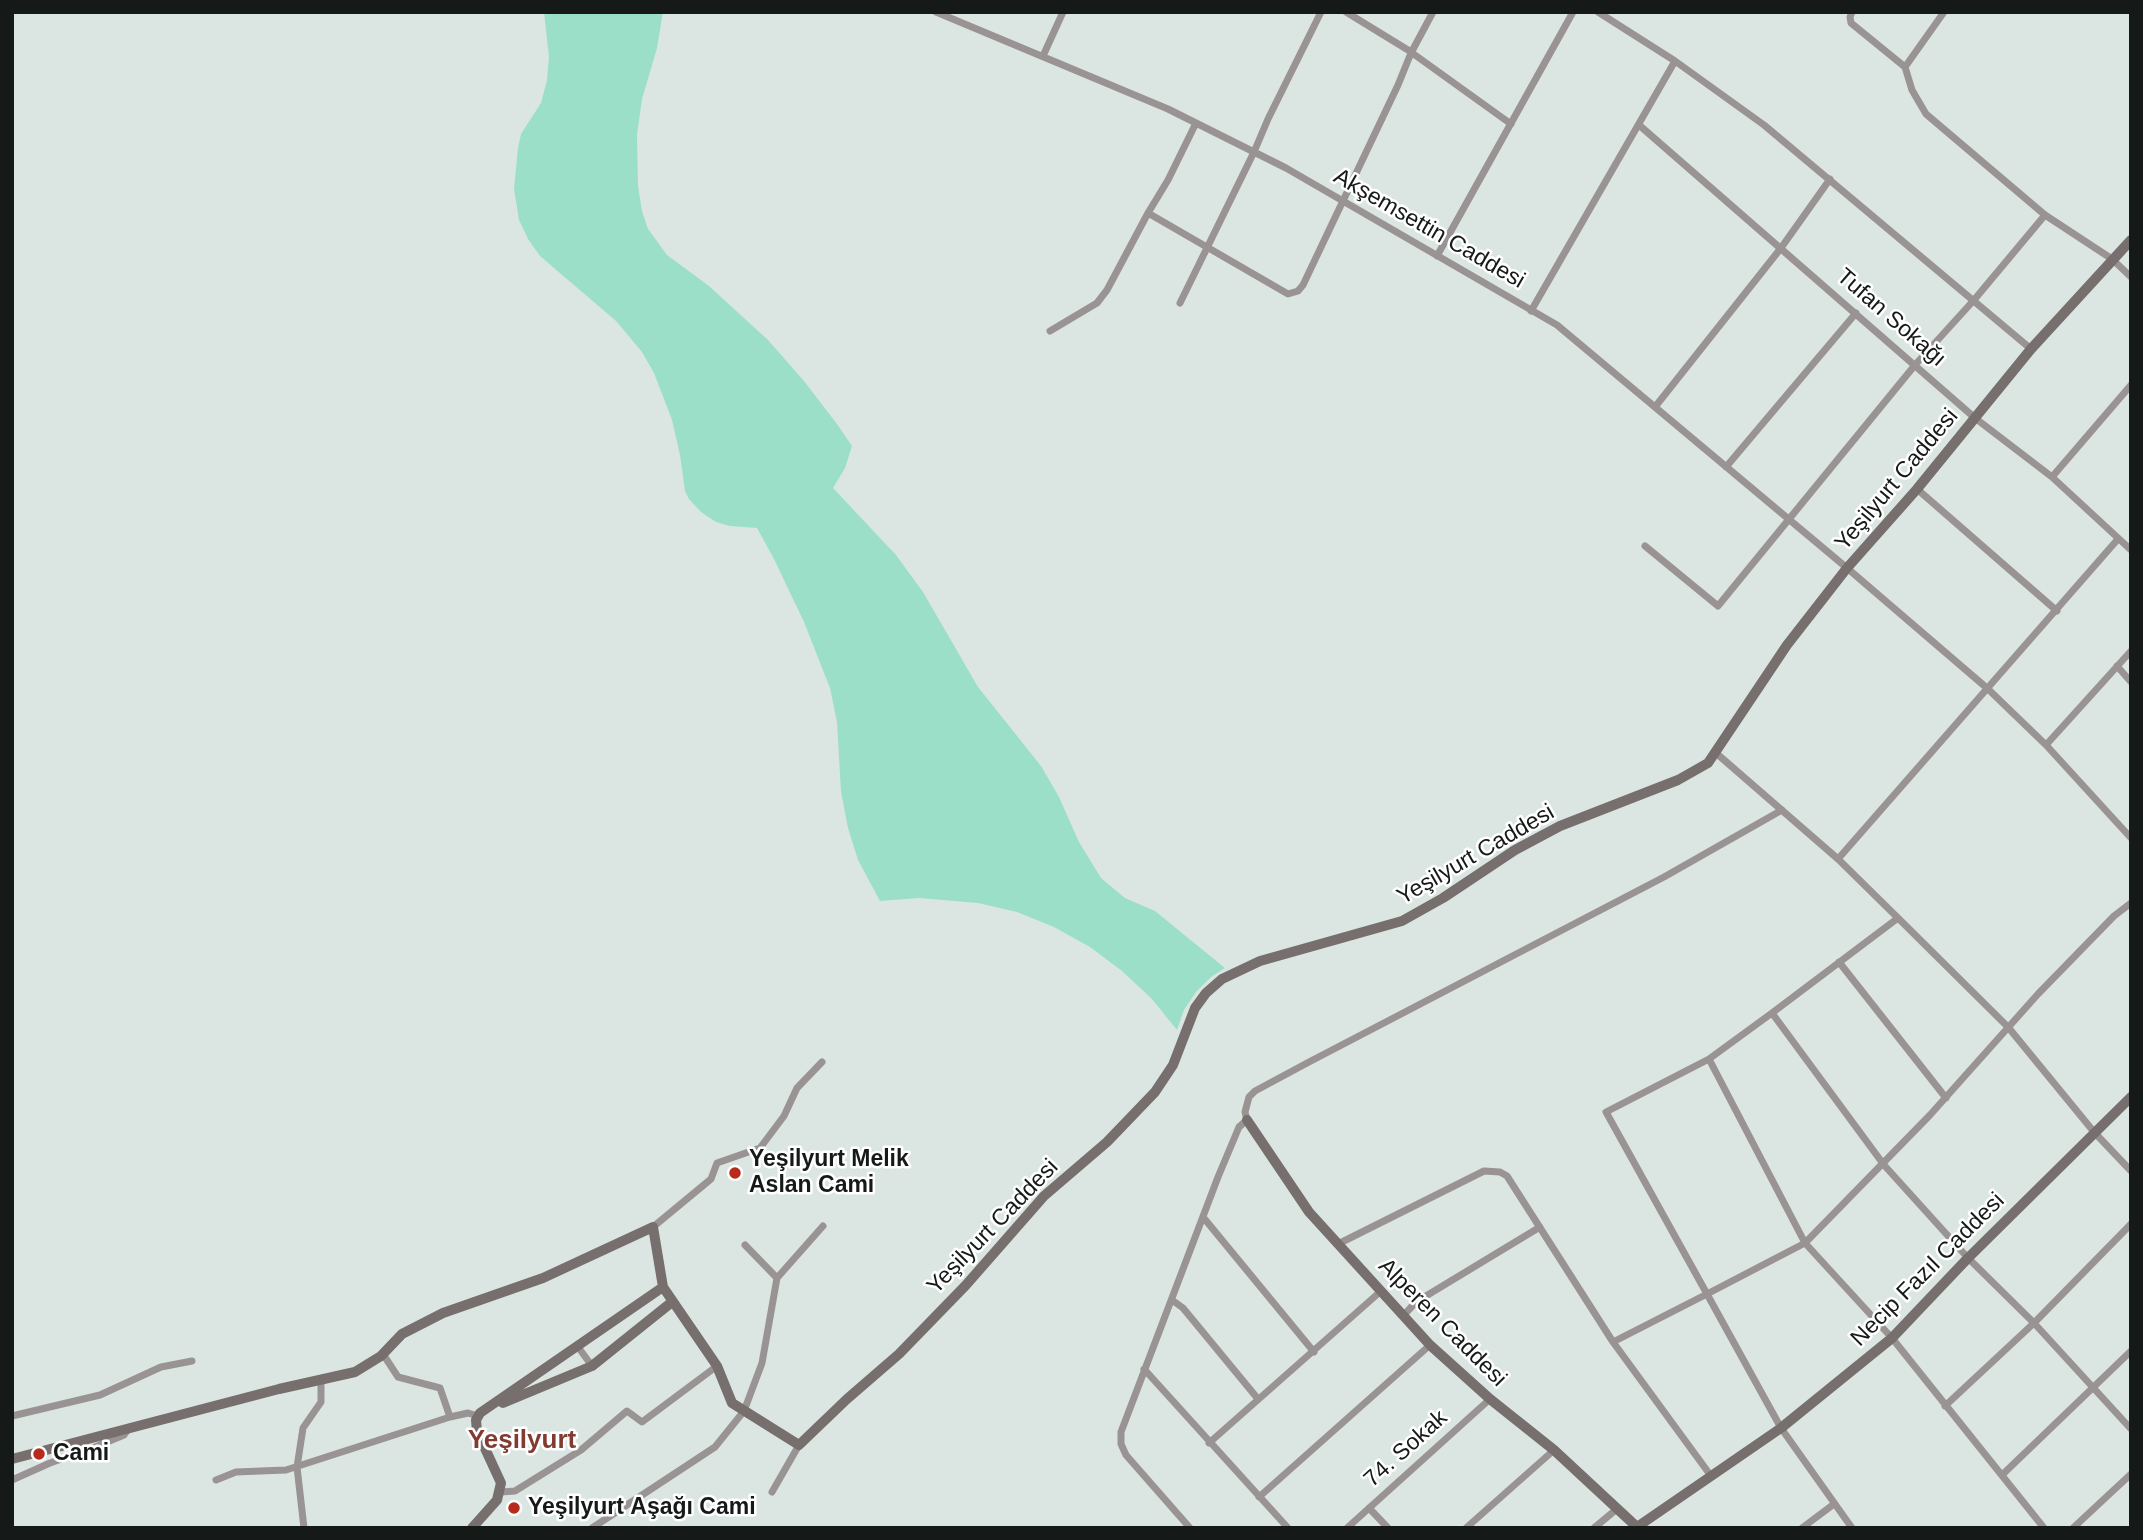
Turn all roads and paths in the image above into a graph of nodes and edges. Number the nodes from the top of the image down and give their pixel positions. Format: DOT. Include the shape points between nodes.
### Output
graph roads {
  1 [pos="1063,12"];
  2 [pos="1321,12"];
  3 [pos="1346,12"];
  4 [pos="1433,12"];
  5 [pos="1573,12"];
  6 [pos="1598,12"];
  7 [pos="1853,12"];
  8 [pos="1944,12"];
  9 [pos="941,13"];
  10 [pos="1411,53"];
  11 [pos="1043,56"];
  12 [pos="1675,61"];
  13 [pos="1905,67"];
  14 [pos="1196,123"];
  15 [pos="1511,124"];
  16 [pos="1639,125"];
  17 [pos="1254,152"];
  18 [pos="1830,180"];
  19 [pos="1343,201"];
  20 [pos="1148,212"];
  21 [pos="2045,215"];
  22 [pos="2131,240"];
  23 [pos="1208,247"];
  24 [pos="1781,248"];
  25 [pos="1437,256"];
  26 [pos="2112,259"];
  27 [pos="2131,277"];
  28 [pos="1975,300"];
  29 [pos="1180,303"];
  30 [pos="1531,310"];
  31 [pos="1856,313"];
  32 [pos="1050,331"];
  33 [pos="2031,349"];
  34 [pos="1915,365"];
  35 [pos="2131,385"];
  36 [pos="1655,407"];
  37 [pos="1975,418"];
  38 [pos="1726,467"];
  39 [pos="2052,477"];
  40 [pos="1917,489"];
  41 [pos="1789,519"];
  42 [pos="2118,539"];
  43 [pos="1645,546"];
  44 [pos="2131,550"];
  45 [pos="1847,568"];
  46 [pos="2057,611"];
  47 [pos="2131,650"];
  48 [pos="2117,666"];
  49 [pos="2131,682"];
  50 [pos="1988,689"];
  51 [pos="2046,745"];
  52 [pos="1716,752"];
  53 [pos="1782,810"];
  54 [pos="2131,838"];
  55 [pos="1838,859"];
  56 [pos="2131,903"];
  57 [pos="1898,918"];
  58 [pos="1839,962"];
  59 [pos="1772,1013"];
  60 [pos="2008,1027"];
  61 [pos="1709,1059"];
  62 [pos="822,1062"];
  63 [pos="2131,1097"];
  64 [pos="1946,1098"];
  65 [pos="1247,1120"];
  66 [pos="2094,1132"];
  67 [pos="1884,1164"];
  68 [pos="2131,1171"];
  69 [pos="1203,1217"];
  70 [pos="2131,1224"];
  71 [pos="822,1226"];
  72 [pos="653,1227"];
  73 [pos="1540,1227"];
  74 [pos="1805,1243"];
  75 [pos="1338,1244"];
  76 [pos="745,1245"];
  77 [pos="1968,1258"];
  78 [pos="777,1278"];
  79 [pos="663,1287"];
  80 [pos="1381,1291"];
  81 [pos="1707,1294"];
  82 [pos="1172,1300"];
  83 [pos="672,1302"];
  84 [pos="1403,1316"];
  85 [pos="2034,1323"];
  86 [pos="1892,1338"];
  87 [pos="1613,1342"];
  88 [pos="1430,1345"];
  89 [pos="578,1347"];
  90 [pos="2131,1350"];
  91 [pos="1314,1352"];
  92 [pos="383,1354"];
  93 [pos="192,1361"];
  94 [pos="592,1366"];
  95 [pos="717,1366"];
  96 [pos="1144,1369"];
  97 [pos="542,1372"];
  98 [pos="321,1381"];
  99 [pos="550,1385"];
  100 [pos="2093,1388"];
  101 [pos="1258,1399"];
  102 [pos="1490,1399"];
  103 [pos="1945,1406"];
  104 [pos="487,1409"];
  105 [pos="744,1411"];
  106 [pos="12,1416"];
  107 [pos="478,1416"];
  108 [pos="450,1417"];
  109 [pos="130,1428"];
  110 [pos="1781,1428"];
  111 [pos="2131,1429"];
  112 [pos="1209,1443"];
  113 [pos="799,1445"];
  114 [pos="1554,1450"];
  115 [pos="12,1459"];
  116 [pos="297,1467"];
  117 [pos="2131,1474"];
  118 [pos="2001,1475"];
  119 [pos="1711,1476"];
  120 [pos="12,1480"];
  121 [pos="216,1480"];
  122 [pos="501,1492"];
  123 [pos="772,1492"];
  124 [pos="1259,1497"];
  125 [pos="1834,1504"];
  126 [pos="1370,1508"];
  127 [pos="1618,1508"];
  128 [pos="1637,1527"];
  129 [pos="304,1528"];
  130 [pos="472,1528"];
  131 [pos="592,1528"];
  132 [pos="1190,1528"];
  133 [pos="1288,1528"];
  134 [pos="1347,1528"];
  135 [pos="1388,1528"];
  136 [pos="1466,1528"];
  137 [pos="1594,1528"];
  138 [pos="1802,1528"];
  139 [pos="1852,1528"];
  140 [pos="2044,1528"];
  141 [pos="2073,1528"];
  1 -- 11 [label="street"];
  2 -- 17 [label="street"];
  3 -- 10 [label="street"];
  4 -- 10 [label="street"];
  5 -- 15 [label="street"];
  6 -- 12 [label="street"];
  7 -- 13 [label="street" via="1852,23"];
  8 -- 13 [label="street"];
  9 -- 11 [label="street, Akşemsettin Caddesi"];
  10 -- 15 [label="street"];
  10 -- 19 [label="street"];
  11 -- 14 [label="street, Akşemsettin Caddesi"];
  12 -- 16 [label="street"];
  12 -- 18 [label="street"];
  13 -- 21 [label="street" via="1926,114"];
  14 -- 17 [label="street, Akşemsettin Caddesi"];
  14 -- 20 [label="street"];
  15 -- 25 [label="street"];
  16 -- 24 [label="street, Tufan Sokağı"];
  16 -- 30 [label="street"];
  17 -- 19 [label="street, Akşemsettin Caddesi"];
  17 -- 23 [label="street"];
  18 -- 24 [label="street"];
  18 -- 28 [label="street"];
  19 -- 23 [label="street" via="1303,285 1292,294"];
  19 -- 25 [label="street, Akşemsettin Caddesi"];
  20 -- 23 [label="street"];
  20 -- 32 [label="street" via="1097,303"];
  21 -- 26 [label="street"];
  21 -- 28 [label="street"];
  22 -- 26 [label="street, Yeşilyurt Caddesi"];
  23 -- 29 [label="street"];
  24 -- 31 [label="street, Tufan Sokağı"];
  24 -- 36 [label="street"];
  25 -- 30 [label="street, Akşemsettin Caddesi"];
  26 -- 27 [label="street"];
  26 -- 33 [label="street, Yeşilyurt Caddesi"];
  28 -- 33 [label="street"];
  28 -- 34 [label="street"];
  30 -- 36 [label="street, Akşemsettin Caddesi" via="1557,325"];
  31 -- 34 [label="street, Tufan Sokağı"];
  31 -- 38 [label="street"];
  33 -- 37 [label="street, Yeşilyurt Caddesi"];
  34 -- 37 [label="street, Tufan Sokağı"];
  34 -- 41 [label="street"];
  35 -- 39 [label="street"];
  36 -- 38 [label="street, Akşemsettin Caddesi"];
  37 -- 39 [label="street, Tufan Sokağı"];
  37 -- 40 [label="street, Yeşilyurt Caddesi"];
  38 -- 41 [label="street, Akşemsettin Caddesi"];
  39 -- 42 [label="street, Tufan Sokağı"];
  40 -- 45 [label="street, Yeşilyurt Caddesi"];
  40 -- 46 [label="street"];
  41 -- 43 [label="street" via="1718,606"];
  41 -- 45 [label="street, Akşemsettin Caddesi"];
  42 -- 44 [label="street, Tufan Sokağı"];
  42 -- 46 [label="street"];
  45 -- 50 [label="street, Akşemsettin Caddesi"];
  45 -- 52 [label="street, Yeşilyurt Caddesi" via="1787,645"];
  46 -- 50 [label="street"];
  47 -- 48 [label="street"];
  48 -- 49 [label="street"];
  48 -- 51 [label="street"];
  50 -- 51 [label="street, Akşemsettin Caddesi"];
  50 -- 55 [label="street"];
  51 -- 54 [label="street, Akşemsettin Caddesi"];
  52 -- 53 [label="street"];
  52 -- 113 [label="street, Yeşilyurt Caddesi" via="1708,763 1678,780 1560,826 1515,850 1402,921 1260,961 1223,979 1195,1008 1173,1065 1155,1092 1107,1142 1044,1196 898,1354"];
  53 -- 55 [label="street"];
  53 -- 65 [label="street" via="1664,877 1255,1091 1246,1104"];
  55 -- 57 [label="street"];
  56 -- 60 [label="street" via="2113,916"];
  57 -- 58 [label="street"];
  57 -- 60 [label="street"];
  58 -- 59 [label="street"];
  58 -- 64 [label="street"];
  59 -- 61 [label="street"];
  59 -- 67 [label="street"];
  60 -- 64 [label="street"];
  60 -- 66 [label="street"];
  61 -- 74 [label="street"];
  61 -- 81 [label="street" via="1606,1112"];
  62 -- 72 [label="street" via="797,1088 784,1116 760,1148 717,1163 711,1179"];
  63 -- 66 [label="street, Necip Fazıl Caddesi"];
  64 -- 67 [label="street"];
  65 -- 69 [label="street" via="1239,1127"];
  65 -- 75 [label="street, Alperen Caddesi" via="1309,1212"];
  66 -- 68 [label="street"];
  66 -- 77 [label="street, Necip Fazıl Caddesi"];
  67 -- 74 [label="street"];
  67 -- 77 [label="street"];
  69 -- 82 [label="street"];
  69 -- 91 [label="street"];
  70 -- 85 [label="street"];
  71 -- 78 [label="street"];
  72 -- 79 [label="street"];
  72 -- 92 [label="street" via="543,1278 443,1313 402,1334"];
  73 -- 75 [label="street" via="1507,1176 1490,1170"];
  73 -- 84 [label="street" via="1416,1302"];
  73 -- 87 [label="street"];
  74 -- 81 [label="street"];
  74 -- 86 [label="street"];
  75 -- 80 [label="street, Alperen Caddesi"];
  76 -- 78 [label="street"];
  77 -- 85 [label="street"];
  77 -- 86 [label="street, Necip Fazıl Caddesi"];
  78 -- 105 [label="street" via="762,1363"];
  79 -- 83 [label="street"];
  79 -- 89 [label="street"];
  80 -- 84 [label="street, Alperen Caddesi"];
  80 -- 91 [label="street"];
  81 -- 87 [label="street"];
  81 -- 110 [label="street"];
  82 -- 96 [label="street"];
  82 -- 101 [label="street"];
  83 -- 94 [label="street"];
  83 -- 95 [label="street"];
  84 -- 88 [label="street, Alperen Caddesi"];
  85 -- 100 [label="street"];
  85 -- 103 [label="street"];
  86 -- 103 [label="street"];
  86 -- 110 [label="street, Necip Fazıl Caddesi"];
  87 -- 119 [label="street"];
  88 -- 102 [label="street, Alperen Caddesi"];
  88 -- 124 [label="street"];
  89 -- 94 [label="street"];
  89 -- 97 [label="street"];
  90 -- 100 [label="street"];
  91 -- 101 [label="street"];
  92 -- 98 [label="street" via="355,1372"];
  92 -- 108 [label="street" via="398,1377 440,1388"];
  93 -- 106 [label="street" via="161,1367 100,1395"];
  94 -- 99 [label="street"];
  95 -- 105 [label="street" via="732,1403"];
  95 -- 122 [label="street" via="642,1422 627,1411 570,1457 515,1491"];
  96 -- 112 [label="street"];
  96 -- 132 [label="street" via="1121,1432 1121,1444"];
  97 -- 99 [label="street"];
  97 -- 104 [label="street"];
  98 -- 109 [label="street"];
  98 -- 116 [label="street" via="321,1402 303,1428"];
  99 -- 104 [label="street"];
  100 -- 111 [label="street"];
  100 -- 118 [label="street"];
  101 -- 112 [label="street"];
  102 -- 114 [label="street, Alperen Caddesi"];
  102 -- 126 [label="street, 74. Sokak"];
  103 -- 118 [label="street"];
  104 -- 107 [label="street"];
  105 -- 113 [label="street"];
  105 -- 131 [label="street" via="715,1447"];
  107 -- 108 [label="street"];
  107 -- 122 [label="street" via="477,1431"];
  108 -- 116 [label="street"];
  109 -- 115 [label="street"];
  109 -- 120 [label="street" via="114,1439"];
  110 -- 119 [label="street, Necip Fazıl Caddesi"];
  110 -- 125 [label="street"];
  112 -- 124 [label="street"];
  113 -- 123 [label="street"];
  114 -- 127 [label="street, Alperen Caddesi"];
  114 -- 136 [label="street"];
  116 -- 121 [label="street" via="236,1472"];
  116 -- 129 [label="street"];
  117 -- 141 [label="street"];
  118 -- 140 [label="street"];
  119 -- 128 [label="street, Necip Fazıl Caddesi"];
  122 -- 130 [label="street"];
  124 -- 133 [label="street"];
  125 -- 138 [label="street"];
  125 -- 139 [label="street"];
  126 -- 134 [label="street, 74. Sokak"];
  126 -- 135 [label="street"];
  127 -- 128 [label="street, Alperen Caddesi"];
  127 -- 137 [label="street"];
}
